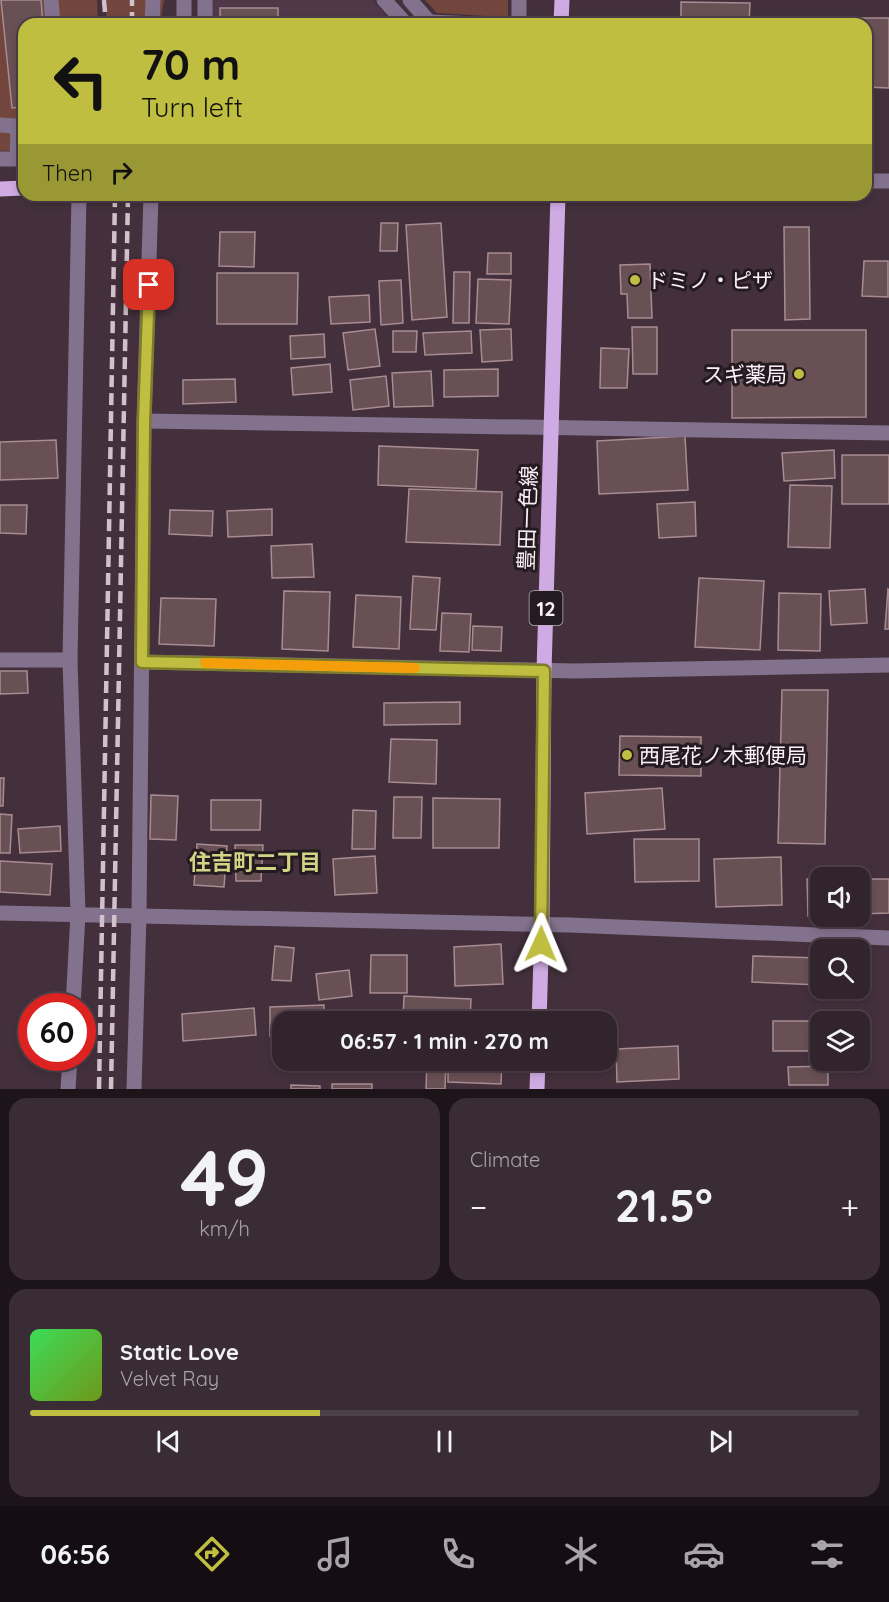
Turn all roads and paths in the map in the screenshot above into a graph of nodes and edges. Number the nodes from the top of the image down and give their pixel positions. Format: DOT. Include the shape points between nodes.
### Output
graph roads {
  1 [pos="51,0"];
  2 [pos="153,0"];
  3 [pos="184,0"];
  4 [pos="205,0"];
  5 [pos="384,0"];
  6 [pos="410,0"];
  7 [pos="519,0"];
  8 [pos="562,0"];
  9 [pos="52,18"];
  10 [pos="152,18"];
  11 [pos="184,18"];
  12 [pos="204,18"];
  13 [pos="400,18"];
  14 [pos="426,18"];
  15 [pos="519,18"];
  16 [pos="561,18"];
  17 [pos="0,125"];
  18 [pos="18,134"];
  19 [pos="0,159"];
  20 [pos="18,159"];
  21 [pos="889,180"];
  22 [pos="872,181"];
  23 [pos="18,188"];
  24 [pos="0,189"];
  25 [pos="80,201"];
  26 [pos="151,201"];
  27 [pos="558,201"];
  28 [pos="144,422"];
  29 [pos="551,428"];
  30 [pos="889,433"];
  31 [pos="0,660"];
  32 [pos="70,660"];
  33 [pos="142,662"];
  34 [pos="889,665"];
  35 [pos="544,671"];
  36 [pos="0,913"];
  37 [pos="78,914"];
  38 [pos="139,916"];
  39 [pos="542,924"];
  40 [pos="889,938"];
  41 [pos="74,993"];
  42 [pos="539,1011"];
  43 [pos="69,1071"];
  44 [pos="538,1071"];
  45 [pos="68,1089"];
  46 [pos="134,1089"];
  47 [pos="537,1089"];
  1 -- 9 [label="street"];
  2 -- 10 [label="street"];
  3 -- 11 [label="street"];
  4 -- 12 [label="street"];
  5 -- 13 [label="street"];
  6 -- 14 [label="street"];
  7 -- 15 [label="street"];
  8 -- 16 [label="main road"];
  17 -- 18 [label="street" via="15,126"];
  19 -- 20 [label="street"];
  21 -- 22 [label="street"];
  23 -- 24 [label="main road"];
  25 -- 32 [label="street"];
  26 -- 28 [label="street"];
  27 -- 29 [label="main road, 豊田一色線 / 12"];
  28 -- 29 [label="street"];
  28 -- 33 [label="street"];
  29 -- 30 [label="street"];
  29 -- 35 [label="main road, 豊田一色線 / 12"];
  31 -- 32 [label="street"];
  32 -- 37 [label="street"];
  33 -- 35 [label="street"];
  33 -- 38 [label="street"];
  34 -- 35 [label="street"];
  35 -- 39 [label="main road, 豊田一色線 / 12"];
  36 -- 37 [label="street"];
  37 -- 38 [label="street"];
  37 -- 41 [label="street"];
  38 -- 39 [label="street"];
  38 -- 46 [label="street"];
  39 -- 40 [label="street"];
  39 -- 42 [label="main road, 豊田一色線 / 12"];
  43 -- 45 [label="street"];
  44 -- 47 [label="main road"];
}
